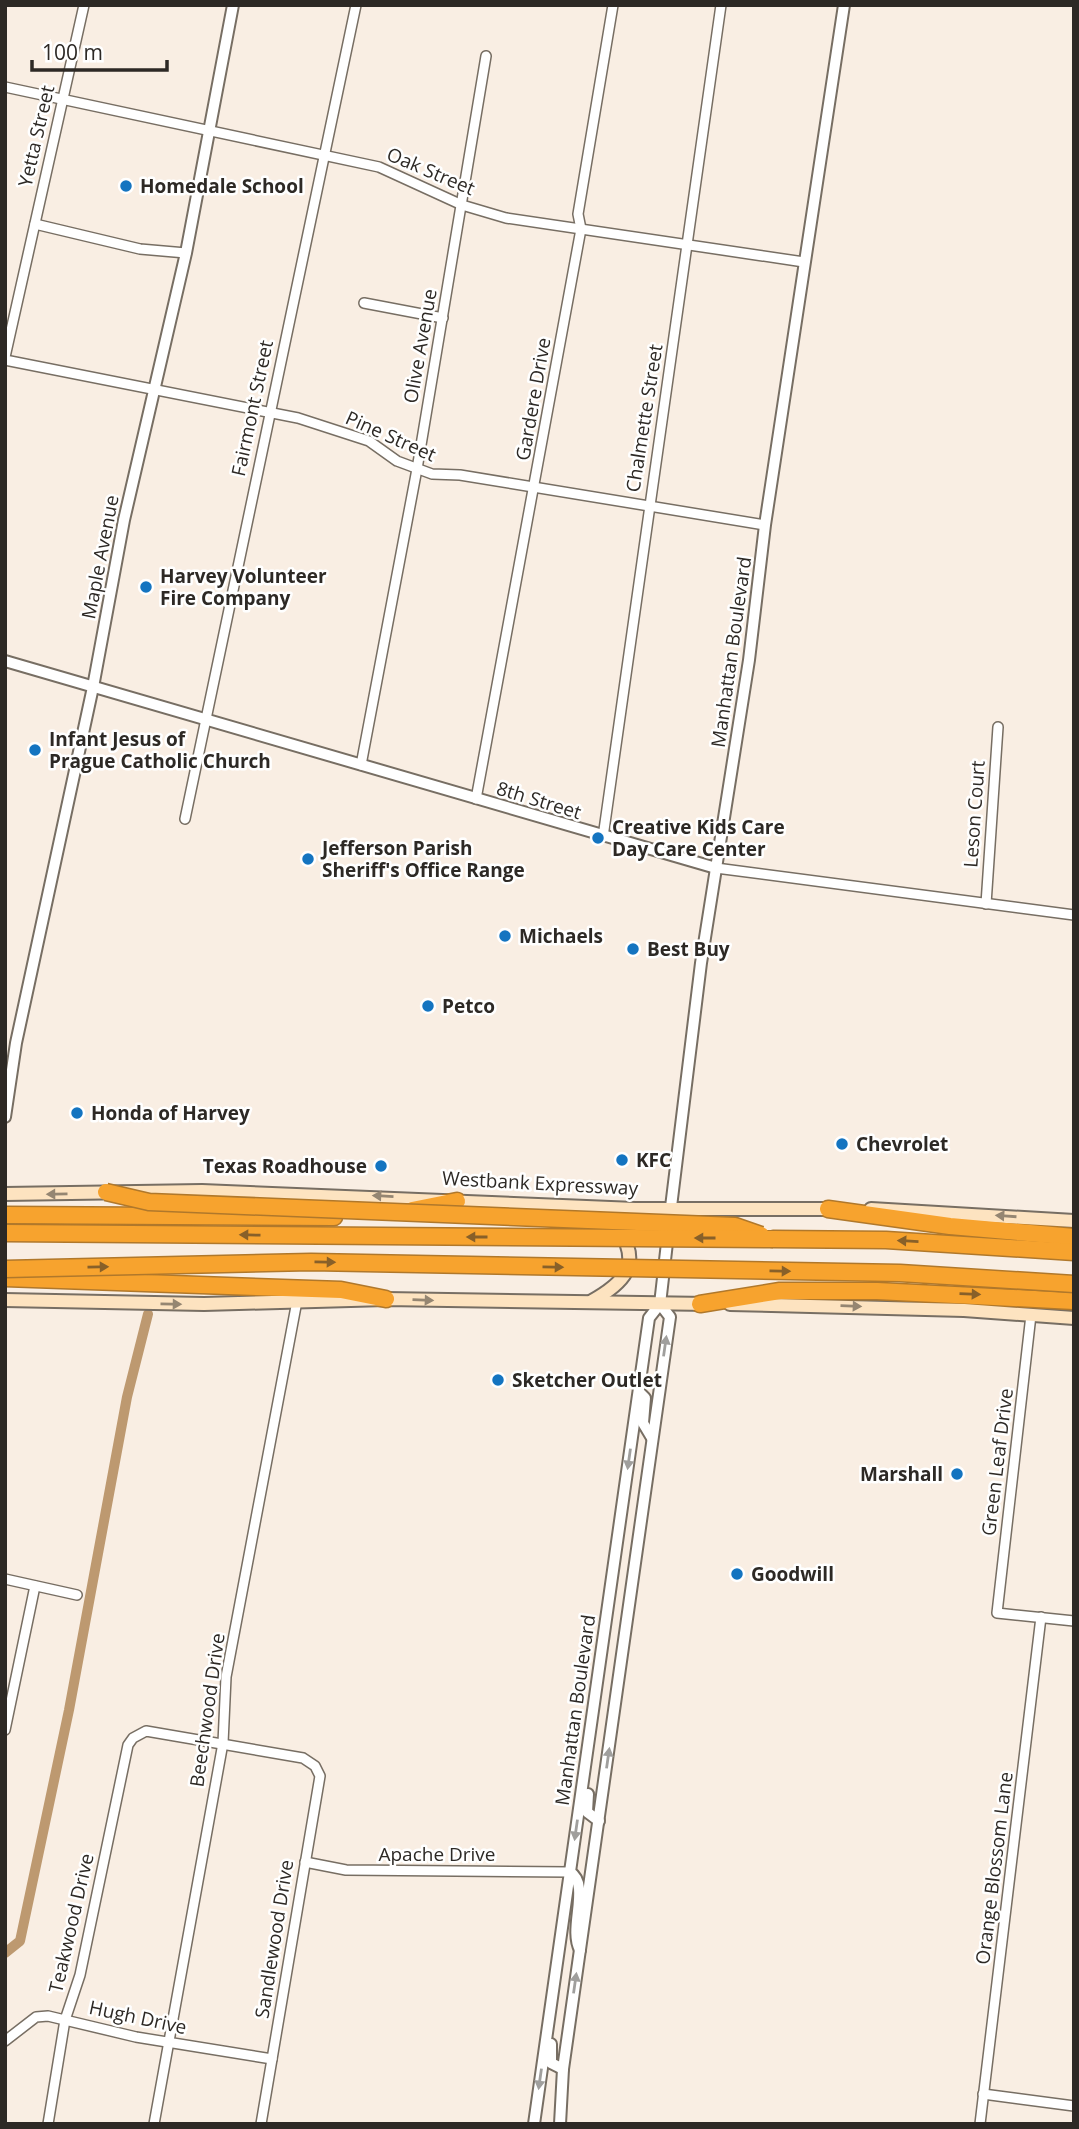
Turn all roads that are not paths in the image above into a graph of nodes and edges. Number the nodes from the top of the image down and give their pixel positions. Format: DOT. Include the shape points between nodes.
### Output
graph roads {
  1 [pos="85,5"];
  2 [pos="233,5"];
  3 [pos="356,5"];
  4 [pos="613,5"];
  5 [pos="721,5"];
  6 [pos="844,5"];
  7 [pos="486,56"];
  8 [pos="5,87"];
  9 [pos="62,99"];
  10 [pos="210,132"];
  11 [pos="323,155"];
  12 [pos="463,205"];
  13 [pos="35,224"];
  14 [pos="581,229"];
  15 [pos="688,245"];
  16 [pos="186,253"];
  17 [pos="804,262"];
  18 [pos="364,303"];
  19 [pos="443,318"];
  20 [pos="5,358"];
  21 [pos="154,388"];
  22 [pos="269,412"];
  23 [pos="417,469"];
  24 [pos="535,488"];
  25 [pos="649,508"];
  26 [pos="765,525"];
  27 [pos="5,661"];
  28 [pos="93,687"];
  29 [pos="204,719"];
  30 [pos="998,727"];
  31 [pos="360,765"];
  32 [pos="476,799"];
  33 [pos="185,819"];
  34 [pos="603,837"];
  35 [pos="716,868"];
  36 [pos="986,904"];
  37 [pos="1074,915"];
  38 [pos="5,1117"];
  39 [pos="106,1192"];
  40 [pos="5,1194"];
  41 [pos="457,1200"];
  42 [pos="601,1207"];
  43 [pos="671,1208"];
  44 [pos="828,1209"];
  45 [pos="5,1215"];
  46 [pos="1074,1221"];
  47 [pos="5,1233"];
  48 [pos="1074,1237"];
  49 [pos="773,1239"];
  50 [pos="1074,1252"];
  51 [pos="5,1269"];
  52 [pos="5,1278"];
  53 [pos="1074,1284"];
  54 [pos="298,1295"];
  55 [pos="386,1299"];
  56 [pos="5,1300"];
  57 [pos="1074,1301"];
  58 [pos="592,1302"];
  59 [pos="660,1304"];
  60 [pos="700,1304"];
  61 [pos="1031,1315"];
  62 [pos="1074,1318"];
  63 [pos="639,1392"];
  64 [pos="652,1438"];
  65 [pos="5,1579"];
  66 [pos="36,1586"];
  67 [pos="77,1595"];
  68 [pos="1041,1617"];
  69 [pos="1074,1621"];
  70 [pos="5,1730"];
  71 [pos="589,1740"];
  72 [pos="223,1743"];
  73 [pos="599,1821"];
  74 [pos="305,1862"];
  75 [pos="570,1872"];
  76 [pos="580,1950"];
  77 [pos="552,1994"];
  78 [pos="65,2020"];
  79 [pos="5,2041"];
  80 [pos="168,2042"];
  81 [pos="272,2059"];
  82 [pos="563,2069"];
  83 [pos="984,2094"];
  84 [pos="1074,2106"];
  85 [pos="48,2124"];
  86 [pos="154,2124"];
  87 [pos="261,2124"];
  88 [pos="534,2124"];
  89 [pos="544,2124"];
  90 [pos="560,2124"];
  91 [pos="980,2124"];
  1 -- 9 [label="street, Yetta Street"];
  2 -- 10 [label="street, Maple Avenue"];
  3 -- 11 [label="street, Fairmont Street"];
  4 -- 14 [label="street, Gardere Drive" via="579,214"];
  5 -- 15 [label="street, Chalmette Street"];
  6 -- 17 [label="street, Manhattan Boulevard"];
  7 -- 12 [label="street, Olive Avenue"];
  8 -- 9 [label="street, Oak Street"];
  9 -- 10 [label="street, Oak Street"];
  9 -- 13 [label="street, Yetta Street"];
  10 -- 11 [label="street, Oak Street"];
  10 -- 16 [label="street, Maple Avenue"];
  11 -- 12 [label="street, Oak Street" via="379,167"];
  11 -- 22 [label="street, Fairmont Street"];
  12 -- 14 [label="street, Oak Street" via="506,218"];
  12 -- 19 [label="street, Olive Avenue"];
  13 -- 16 [label="street" via="139,249"];
  13 -- 20 [label="street, Yetta Street"];
  14 -- 15 [label="street, Oak Street"];
  14 -- 24 [label="street, Gardere Drive"];
  15 -- 17 [label="street, Oak Street"];
  15 -- 25 [label="street, Chalmette Street"];
  16 -- 21 [label="street, Maple Avenue"];
  17 -- 26 [label="street, Manhattan Boulevard"];
  18 -- 19 [label="street"];
  19 -- 23 [label="street, Olive Avenue"];
  20 -- 21 [label="street, Pine Street"];
  21 -- 22 [label="street, Pine Street"];
  21 -- 28 [label="street, Maple Avenue"];
  22 -- 23 [label="street, Pine Street" via="369,441"];
  22 -- 29 [label="street, Fairmont Street"];
  23 -- 24 [label="street, Pine Street"];
  23 -- 31 [label="street, Olive Avenue"];
  24 -- 25 [label="street, Pine Street"];
  24 -- 32 [label="street, Gardere Drive"];
  25 -- 26 [label="street, Pine Street"];
  25 -- 34 [label="street, Chalmette Street"];
  26 -- 35 [label="street, Manhattan Boulevard"];
  27 -- 28 [label="street, 8th Street"];
  28 -- 29 [label="street, 8th Street"];
  28 -- 38 [label="street, Maple Avenue" via="16,1043"];
  29 -- 31 [label="street, 8th Street"];
  29 -- 33 [label="street, Fairmont Street"];
  30 -- 36 [label="street, Leson Court"];
  31 -- 32 [label="street, 8th Street"];
  32 -- 34 [label="street, 8th Street"];
  34 -- 35 [label="street, 8th Street"];
  35 -- 36 [label="street, 8th Street"];
  35 -- 43 [label="street, Manhattan Boulevard"];
  36 -- 37 [label="street, 8th Street"];
  39 -- 40 [label="main road, Westbank Expressway, one-way"];
  41 -- 39 [label="main road, Westbank Expressway, one-way"];
  39 -- 49 [label="highway, bridge" via="149,1202 735,1226"];
  41 -- 42 [label="main road, Westbank Expressway"];
  41 -- 45 [label="highway" via="381,1217"];
  42 -- 43 [label="main road, Westbank Expressway"];
  42 -- 58 [label="main road" via="623,1234 629,1259 621,1281"];
  43 -- 44 [label="main road, Westbank Expressway"];
  43 -- 59 [label="street, Manhattan Boulevard"];
  46 -- 44 [label="main road, Westbank Expressway, one-way"];
  44 -- 48 [label="highway"];
  49 -- 47 [label="highway, one-way, bridge"];
  50 -- 49 [label="highway, one-way" via="886,1240"];
  51 -- 53 [label="highway, one-way, bridge" via="325,1262 900,1273"];
  52 -- 54 [label="highway"];
  54 -- 55 [label="highway" via="341,1290"];
  56 -- 54 [label="main road, one-way" via="204,1304"];
  54 -- 72 [label="street, Beechwood Drive" via="226,1677"];
  55 -- 58 [label="main road, one-way"];
  60 -- 57 [label="highway, one-way" via="780,1291"];
  58 -- 59 [label="main road"];
  59 -- 60 [label="main road"];
  59 -- 63 [label="street, Manhattan Boulevard" via="649,1318"];
  64 -- 59 [label="street, Manhattan Boulevard, one-way" via="670,1317"];
  60 -- 61 [label="main road, one-way"];
  61 -- 62 [label="main road"];
  61 -- 68 [label="street, Green Leaf Drive" via="997,1613"];
  63 -- 64 [label="street" via="645,1398 643,1423"];
  63 -- 71 [label="street, Manhattan Boulevard, one-way"];
  73 -- 64 [label="street, Manhattan Boulevard, one-way"];
  65 -- 66 [label="street"];
  66 -- 67 [label="street"];
  66 -- 70 [label="street"];
  68 -- 69 [label="street"];
  68 -- 83 [label="street, Orange Blossom Lane"];
  71 -- 73 [label="street" via="592,1758 586,1809"];
  71 -- 75 [label="street, Manhattan Boulevard, one-way"];
  72 -- 74 [label="street, Sandlewood Drive" via="312,1763 320,1776"];
  72 -- 78 [label="street, Teakwood Drive" via="153,1731 138,1734 128,1745 80,1975"];
  72 -- 80 [label="street, Beechwood Drive"];
  73 -- 76 [label="street, Manhattan Boulevard"];
  74 -- 75 [label="street, Apache Drive" via="365,1871"];
  74 -- 81 [label="street, Sandlewood Drive"];
  75 -- 76 [label="street" via="579,1886 574,1940"];
  75 -- 77 [label="street, Manhattan Boulevard"];
  82 -- 76 [label="street, Manhattan Boulevard, one-way"];
  77 -- 82 [label="street" via="556,2001 551,2063"];
  77 -- 88 [label="street, Manhattan Boulevard, one-way"];
  78 -- 79 [label="street, Hugh Drive" via="36,2017"];
  78 -- 80 [label="street, Hugh Drive"];
  78 -- 85 [label="street, Teakwood Drive"];
  80 -- 81 [label="street, Hugh Drive"];
  80 -- 86 [label="street, Beechwood Drive"];
  81 -- 87 [label="street, Sandlewood Drive"];
  82 -- 90 [label="street, Manhattan Boulevard"];
  83 -- 84 [label="street"];
  83 -- 91 [label="street, Orange Blossom Lane"];
  88 -- 89 [label="street"];
}
